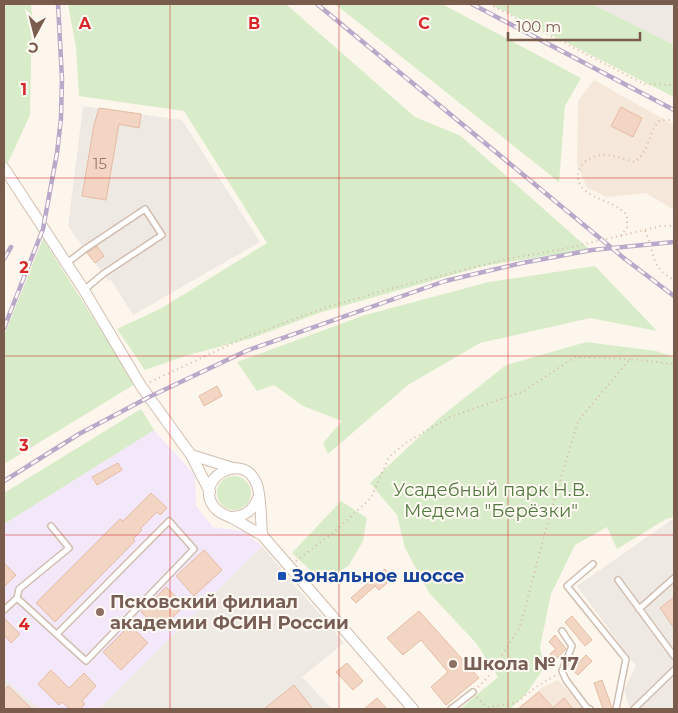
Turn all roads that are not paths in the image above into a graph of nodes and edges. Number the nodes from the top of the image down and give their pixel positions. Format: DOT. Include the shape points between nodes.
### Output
graph roads {
  1 [pos="4,168"];
  2 [pos="8,180"];
  3 [pos="68,263"];
  4 [pos="84,290"];
  5 [pos="191,455"];
  6 [pos="235,468"];
  7 [pos="210,492"];
  8 [pos="258,497"];
  9 [pos="230,517"];
  10 [pos="51,526"];
  11 [pos="262,535"];
  12 [pos="593,564"];
  13 [pos="674,578"];
  14 [pos="618,580"];
  15 [pos="17,598"];
  16 [pos="639,609"];
  17 [pos="4,610"];
  18 [pos="562,631"];
  19 [pos="56,634"];
  20 [pos="674,656"];
  21 [pos="674,670"];
  22 [pos="473,692"];
  23 [pos="413,709"];
  24 [pos="451,709"];
  25 [pos="590,709"];
  26 [pos="616,709"];
  27 [pos="634,709"];
  1 -- 2 [label="street"];
  2 -- 3 [label="street"];
  3 -- 4 [label="street"];
  3 -- 4 [label="lane" via="145,209 162,235"];
  4 -- 5 [label="street" via="141,386"];
  5 -- 6 [label="street"];
  5 -- 7 [label="street"];
  6 -- 7 [label="street" via="216,476"];
  6 -- 8 [label="street" via="245,470 253,477 258,486"];
  7 -- 9 [label="street" via="215,508"];
  8 -- 9 [label="street" via="247,514"];
  8 -- 11 [label="street"];
  9 -- 11 [label="street"];
  10 -- 15 [label="lane" via="69,548 19,589"];
  11 -- 23 [label="street"];
  12 -- 26 [label="lane" via="568,586 626,659"];
  13 -- 16 [label="lane"];
  14 -- 16 [label="lane"];
  15 -- 17 [label="lane"];
  15 -- 19 [label="lane"];
  16 -- 20 [label="lane"];
  18 -- 25 [label="lane" via="572,646 562,671"];
  19 -- 19 [label="lane" via="86,660 194,549 169,522"];
  21 -- 27 [label="lane"];
  22 -- 24 [label="lane"];
}
